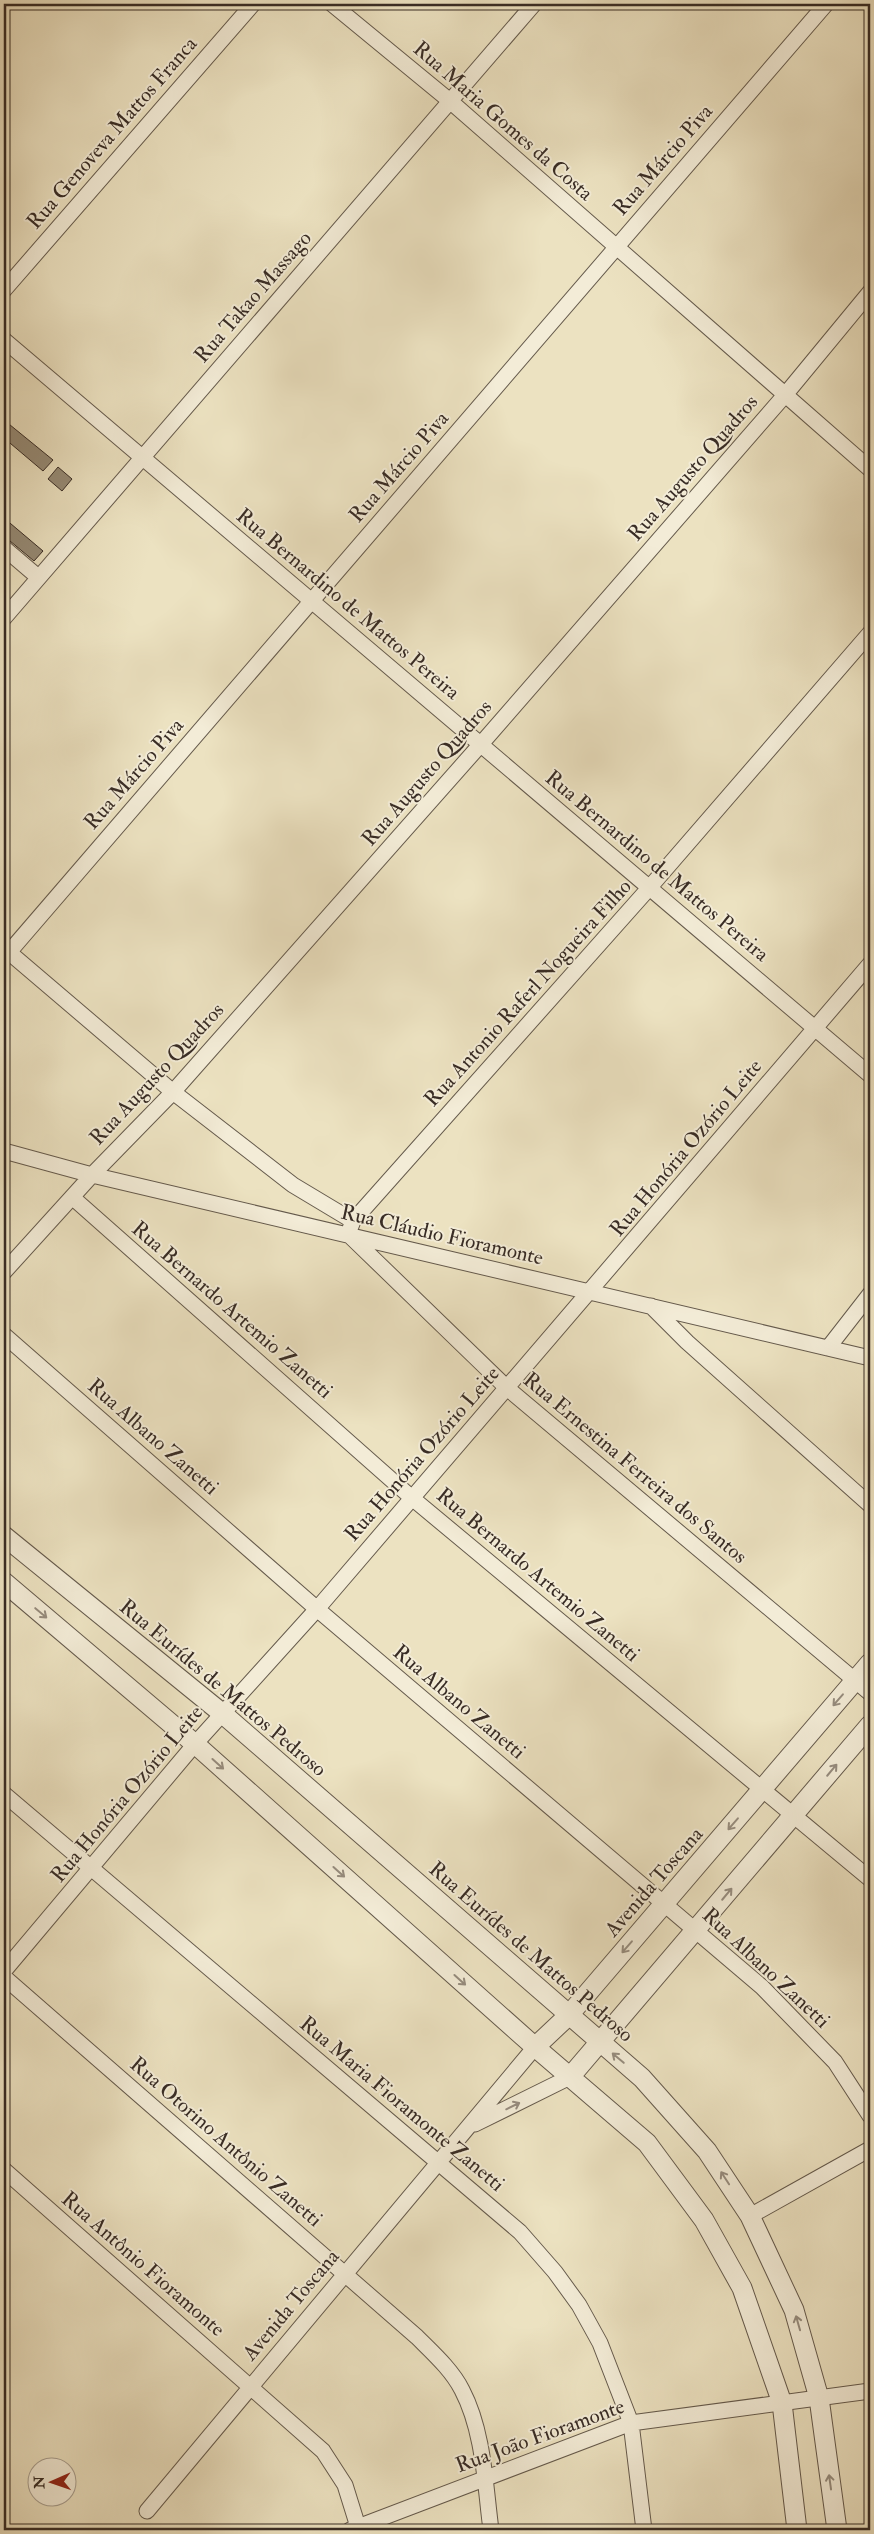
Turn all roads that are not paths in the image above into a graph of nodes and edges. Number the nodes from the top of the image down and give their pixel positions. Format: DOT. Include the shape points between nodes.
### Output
graph roads {
  1 [pos="253,4"];
  2 [pos="332,4"];
  3 [pos="534,4"];
  4 [pos="826,4"];
  5 [pos="450,101"];
  6 [pos="616,247"];
  7 [pos="4,290"];
  8 [pos="870,292"];
  9 [pos="4,340"];
  10 [pos="785,395"];
  11 [pos="142,458"];
  12 [pos="870,469"];
  13 [pos="4,548"];
  14 [pos="38,577"];
  15 [pos="312,601"];
  16 [pos="4,618"];
  17 [pos="870,633"];
  18 [pos="482,744"];
  19 [pos="650,888"];
  20 [pos="5,953"];
  21 [pos="870,964"];
  22 [pos="816,1028"];
  23 [pos="870,1075"];
  24 [pos="173,1092"];
  25 [pos="4,1151"];
  26 [pos="92,1175"];
  27 [pos="72,1197"];
  28 [pos="350,1228"];
  29 [pos="4,1272"];
  30 [pos="591,1292"];
  31 [pos="870,1294"];
  32 [pos="651,1306"];
  33 [pos="4,1335"];
  34 [pos="828,1348"];
  35 [pos="870,1358"];
  36 [pos="507,1388"];
  37 [pos="412,1498"];
  38 [pos="870,1504"];
  39 [pos="4,1536"];
  40 [pos="4,1582"];
  41 [pos="317,1609"];
  42 [pos="870,1663"];
  43 [pos="855,1681"];
  44 [pos="870,1693"];
  45 [pos="222,1714"];
  46 [pos="870,1725"];
  47 [pos="195,1744"];
  48 [pos="762,1789"];
  49 [pos="4,1794"];
  50 [pos="794,1815"];
  51 [pos="92,1868"];
  52 [pos="870,1879"];
  53 [pos="664,1904"];
  54 [pos="696,1931"];
  55 [pos="4,1970"];
  56 [pos="4,1977"];
  57 [pos="568,2016"];
  58 [pos="601,2043"];
  59 [pos="535,2047"];
  60 [pos="570,2078"];
  61 [pos="870,2116"];
  62 [pos="469,2127"];
  63 [pos="870,2149"];
  64 [pos="439,2163"];
  65 [pos="4,2170"];
  66 [pos="750,2216"];
  67 [pos="345,2275"];
  68 [pos="251,2387"];
  69 [pos="870,2391"];
  70 [pos="819,2398"];
  71 [pos="782,2403"];
  72 [pos="631,2423"];
  73 [pos="484,2478"];
  74 [pos="147,2511"];
  75 [pos="356,2529"];
  76 [pos="491,2530"];
  77 [pos="644,2530"];
  78 [pos="797,2530"];
  79 [pos="837,2530"];
  1 -- 7 [label="street, Rua Genoveva Mattos Franca"];
  2 -- 5 [label="street, Rua Maria Gomes da Costa"];
  3 -- 5 [label="street, Rua Takao Massago"];
  4 -- 6 [label="street, Rua Márcio Piva"];
  5 -- 6 [label="street, Rua Maria Gomes da Costa"];
  5 -- 11 [label="street, Rua Takao Massago"];
  6 -- 10 [label="street, Rua Maria Gomes da Costa"];
  6 -- 15 [label="street, Rua Márcio Piva"];
  8 -- 10 [label="street, Rua Augusto Quadros"];
  9 -- 11 [label="street, Rua Bernardino de Mattos Pereira"];
  10 -- 12 [label="street, Rua Maria Gomes da Costa"];
  10 -- 18 [label="street, Rua Augusto Quadros"];
  11 -- 14 [label="street, Rua Takao Massago"];
  11 -- 15 [label="street, Rua Bernardino de Mattos Pereira"];
  13 -- 14 [label="street"];
  14 -- 16 [label="street, Rua Takao Massago"];
  15 -- 18 [label="street, Rua Bernardino de Mattos Pereira"];
  15 -- 20 [label="street, Rua Márcio Piva"];
  17 -- 19 [label="street, Rua Antonio Raferl Nogueira Filho"];
  18 -- 19 [label="street, Rua Bernardino de Mattos Pereira"];
  18 -- 24 [label="street, Rua Augusto Quadros"];
  19 -- 22 [label="street, Rua Bernardino de Mattos Pereira"];
  19 -- 28 [label="street, Rua Antonio Raferl Nogueira Filho"];
  20 -- 24 [label="street"];
  21 -- 22 [label="street, Rua Honória Ozório Leite"];
  22 -- 23 [label="street, Rua Bernardino de Mattos Pereira"];
  22 -- 30 [label="street, Rua Honória Ozório Leite"];
  24 -- 26 [label="street, Rua Augusto Quadros"];
  24 -- 28 [label="street"];
  25 -- 26 [label="street, Rua Cláudio Fioramonte"];
  26 -- 27 [label="street, Rua Augusto Quadros"];
  26 -- 28 [label="street, Rua Cláudio Fioramonte"];
  27 -- 29 [label="street, Rua Augusto Quadros"];
  27 -- 37 [label="street, Rua Bernardo Artemio Zanetti"];
  28 -- 30 [label="street, Rua Cláudio Fioramonte"];
  28 -- 36 [label="street, Rua Ernestina Ferreira dos Santos"];
  30 -- 32 [label="street, Rua Cláudio Fioramonte"];
  30 -- 36 [label="street, Rua Honória Ozório Leite"];
  31 -- 34 [label="street"];
  32 -- 34 [label="street, Rua Cláudio Fioramonte"];
  32 -- 38 [label="street" via="687,1342"];
  33 -- 41 [label="street, Rua Albano Zanetti"];
  34 -- 35 [label="street, Rua Cláudio Fioramonte"];
  36 -- 37 [label="street, Rua Honória Ozório Leite"];
  36 -- 43 [label="street, Rua Ernestina Ferreira dos Santos"];
  37 -- 41 [label="street, Rua Honória Ozório Leite"];
  37 -- 48 [label="street, Rua Bernardo Artemio Zanetti"];
  39 -- 45 [label="street, Rua Eurídes de Mattos Pedroso"];
  40 -- 47 [label="street, one-way"];
  41 -- 45 [label="street, Rua Honória Ozório Leite"];
  41 -- 53 [label="street, Rua Albano Zanetti"];
  42 -- 43 [label="street, Avenida Toscana"];
  43 -- 44 [label="street, Rua Ernestina Ferreira dos Santos"];
  43 -- 48 [label="street, Avenida Toscana, one-way"];
  45 -- 47 [label="street, Rua Honória Ozório Leite"];
  45 -- 57 [label="street, Rua Eurídes de Mattos Pedroso"];
  50 -- 46 [label="street, Avenida Toscana, one-way"];
  47 -- 51 [label="street, Rua Honória Ozório Leite"];
  47 -- 59 [label="street, one-way"];
  48 -- 50 [label="street, Rua Bernardo Artemio Zanetti"];
  48 -- 53 [label="street, Avenida Toscana, one-way"];
  49 -- 51 [label="street, Rua Maria Fioramonte Zanetti"];
  50 -- 52 [label="street, Rua Bernardo Artemio Zanetti"];
  54 -- 50 [label="street, Avenida Toscana, one-way"];
  51 -- 55 [label="street, Rua Honória Ozório Leite"];
  51 -- 64 [label="street, Rua Maria Fioramonte Zanetti"];
  53 -- 54 [label="street, Rua Albano Zanetti"];
  53 -- 57 [label="street, Avenida Toscana, one-way"];
  54 -- 58 [label="street, Avenida Toscana"];
  54 -- 61 [label="street, Rua Albano Zanetti" via="762,1987 835,2062"];
  56 -- 67 [label="street, Rua Otorino Antônio Zanetti"];
  57 -- 58 [label="street, Rua Eurídes de Mattos Pedroso"];
  57 -- 59 [label="street, Avenida Toscana"];
  58 -- 60 [label="street, Avenida Toscana"];
  66 -- 58 [label="street, Rua Eurídes de Mattos Pedroso, one-way" via="707,2151 642,2078"];
  59 -- 60 [label="street"];
  59 -- 62 [label="street, Avenida Toscana"];
  62 -- 60 [label="street, Avenida Toscana, one-way"];
  60 -- 71 [label="street" via="647,2143 704,2220 742,2288"];
  62 -- 64 [label="street, Avenida Toscana"];
  63 -- 66 [label="street"];
  64 -- 67 [label="street, Avenida Toscana"];
  64 -- 72 [label="street, Rua Maria Fioramonte Zanetti" via="520,2232 555,2272 579,2305 600,2343"];
  65 -- 68 [label="street, Rua Antônio Fioramonte"];
  70 -- 66 [label="street, Rua Eurídes de Mattos Pedroso, one-way" via="794,2310"];
  67 -- 68 [label="street, Avenida Toscana"];
  67 -- 73 [label="street, Rua Otorino Antônio Zanetti" via="417,2337 462,2390 475,2424"];
  68 -- 74 [label="street, Avenida Toscana"];
  68 -- 75 [label="street, Rua Antônio Fioramonte" via="323,2451 345,2485"];
  69 -- 70 [label="street, Rua João Fioramonte"];
  70 -- 71 [label="street, Rua João Fioramonte"];
  79 -- 70 [label="street, Rua Eurídes de Mattos Pedroso, one-way"];
  71 -- 72 [label="street, Rua João Fioramonte"];
  71 -- 78 [label="street"];
  72 -- 73 [label="street, Rua João Fioramonte"];
  72 -- 77 [label="street, Rua Maria Fioramonte Zanetti"];
  73 -- 75 [label="street, Rua João Fioramonte"];
  73 -- 76 [label="street, Rua Otorino Antônio Zanetti"];
}
